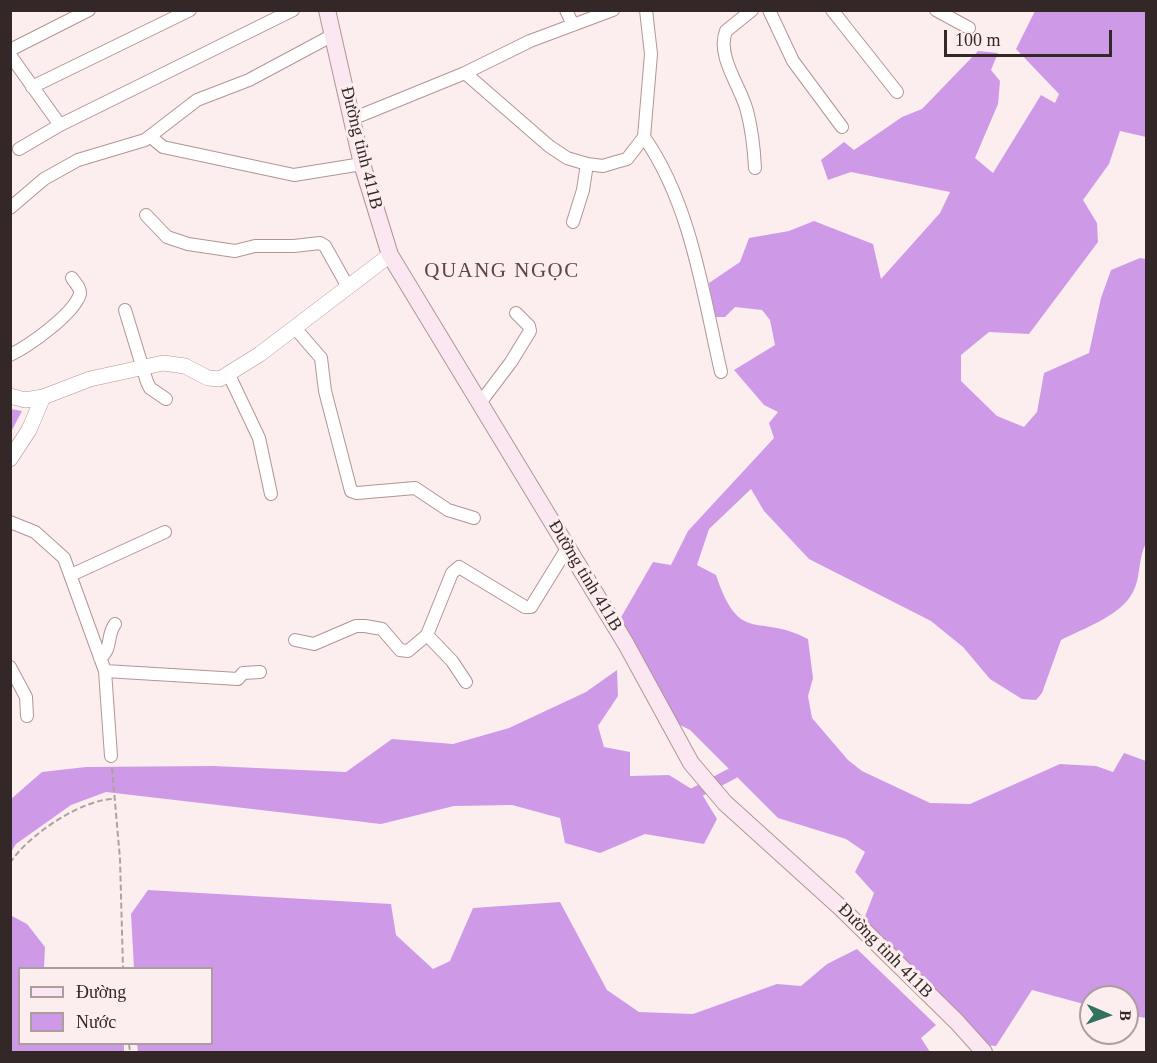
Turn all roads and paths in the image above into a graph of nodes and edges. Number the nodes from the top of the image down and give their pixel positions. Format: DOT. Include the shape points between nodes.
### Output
graph roads {
  1 [pos="89,10"];
  2 [pos="190,10"];
  3 [pos="293,10"];
  4 [pos="327,10"];
  5 [pos="566,10"];
  6 [pos="613,10"];
  7 [pos="646,10"];
  8 [pos="752,10"];
  9 [pos="769,10"];
  10 [pos="832,10"];
  11 [pos="936,10"];
  12 [pos="573,25"];
  13 [pos="969,28"];
  14 [pos="333,35"];
  15 [pos="10,53"];
  16 [pos="465,73"];
  17 [pos="32,87"];
  18 [pos="897,92"];
  19 [pos="352,119"];
  20 [pos="60,124"];
  21 [pos="842,127"];
  22 [pos="151,137"];
  23 [pos="644,137"];
  24 [pos="19,148"];
  25 [pos="362,164"];
  26 [pos="587,164"];
  27 [pos="755,168"];
  28 [pos="10,208"];
  29 [pos="146,215"];
  30 [pos="573,222"];
  31 [pos="390,255"];
  32 [pos="72,278"];
  33 [pos="348,287"];
  34 [pos="125,310"];
  35 [pos="516,313"];
  36 [pos="296,328"];
  37 [pos="10,355"];
  38 [pos="140,367"];
  39 [pos="721,372"];
  40 [pos="229,375"];
  41 [pos="10,396"];
  42 [pos="43,397"];
  43 [pos="166,399"];
  44 [pos="480,403"];
  45 [pos="10,459"];
  46 [pos="271,494"];
  47 [pos="474,518"];
  48 [pos="10,522"];
  49 [pos="165,532"];
  50 [pos="568,547"];
  51 [pos="71,575"];
  52 [pos="115,624"];
  53 [pos="427,635"];
  54 [pos="295,640"];
  55 [pos="100,658"];
  56 [pos="10,667"];
  57 [pos="105,670"];
  58 [pos="260,672"];
  59 [pos="466,682"];
  60 [pos="27,716"];
  61 [pos="111,756"];
  62 [pos="114,799"];
  63 [pos="10,863"];
  64 [pos="123,967"];
  65 [pos="984,1053"];
  1 -- 15 [label="street"];
  2 -- 17 [label="street"];
  3 -- 20 [label="street"];
  4 -- 14 [label="main road, Đường tỉnh 411B"];
  5 -- 12 [label="street"];
  6 -- 12 [label="street"];
  7 -- 23 [label="street" via="651,54"];
  8 -- 27 [label="street" via="726,31 723,42 747,110"];
  9 -- 21 [label="street" via="793,61"];
  10 -- 18 [label="street"];
  11 -- 13 [label="street"];
  12 -- 16 [label="street"];
  14 -- 19 [label="main road, Đường tỉnh 411B"];
  14 -- 22 [label="street" via="249,80 197,100"];
  15 -- 17 [label="street"];
  16 -- 19 [label="street"];
  16 -- 26 [label="street" via="549,146 567,158"];
  17 -- 20 [label="street"];
  19 -- 25 [label="main road, Đường tỉnh 411B"];
  20 -- 24 [label="street"];
  22 -- 25 [label="street" via="168,149 294,175"];
  22 -- 28 [label="street" via="78,160 44,179"];
  23 -- 26 [label="street" via="627,159 603,166"];
  23 -- 39 [label="street" via="662,164 677,202 699,274"];
  25 -- 31 [label="main road, Đường tỉnh 411B"];
  26 -- 30 [label="street" via="584,190"];
  29 -- 33 [label="street" via="167,237 188,244 235,251 255,246 320,243"];
  31 -- 33 [label="street"];
  31 -- 44 [label="main road, Đường tỉnh 411B"];
  32 -- 37 [label="street" via="80,288 75,302 35,342"];
  33 -- 36 [label="street"];
  34 -- 38 [label="street"];
  35 -- 44 [label="street" via="530,331"];
  36 -- 40 [label="street"];
  36 -- 47 [label="street" via="321,358 325,390 351,491 415,488 448,510"];
  38 -- 40 [label="street" via="163,363 185,366 208,378"];
  38 -- 42 [label="street" via="90,379"];
  38 -- 43 [label="street" via="150,388"];
  40 -- 46 [label="street" via="259,438"];
  41 -- 42 [label="street" via="25,400"];
  42 -- 45 [label="street" via="29,430"];
  44 -- 50 [label="main road, Đường tỉnh 411B"];
  48 -- 51 [label="street" via="35,532 51,544 64,558"];
  49 -- 51 [label="street"];
  50 -- 53 [label="street" via="531,607 459,567 452,573"];
  50 -- 65 [label="main road, Đường tỉnh 411B" via="627,644 691,763 725,803 841,908"];
  51 -- 55 [label="street"];
  52 -- 55 [label="street" via="110,647"];
  53 -- 54 [label="street" via="404,652 382,629 365,626 314,644"];
  53 -- 59 [label="street"];
  55 -- 57 [label="street"];
  56 -- 60 [label="street" via="21,682"];
  57 -- 58 [label="street" via="238,679 243,673"];
  57 -- 61 [label="street"];
  61 -- 62 [label="path"];
  62 -- 63 [label="path" via="98,799 53,823"];
  62 -- 64 [label="path"];
}
